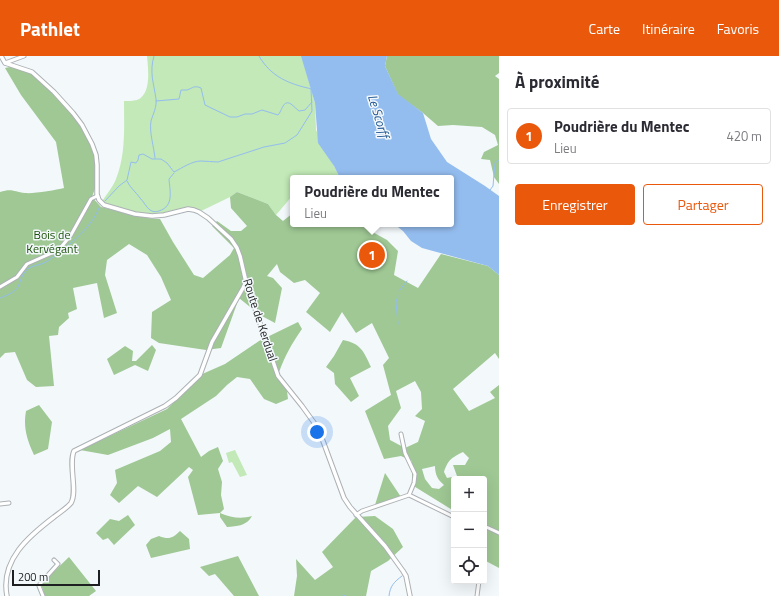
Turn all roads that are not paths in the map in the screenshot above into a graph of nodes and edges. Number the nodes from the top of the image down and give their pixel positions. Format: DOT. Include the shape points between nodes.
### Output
graph roads {
  1 [pos="1,56"];
  2 [pos="24,56"];
  3 [pos="6,63"];
  4 [pos="0,65"];
  5 [pos="97,196"];
  6 [pos="246,282"];
  7 [pos="0,287"];
  8 [pos="401,434"];
  9 [pos="409,495"];
  10 [pos="0,504"];
  11 [pos="9,504"];
  12 [pos="356,515"];
  13 [pos="451,515"];
  14 [pos="487,527"];
  15 [pos="499,533"];
  16 [pos="54,560"];
  17 [pos="479,584"];
  18 [pos="7,596"];
  19 [pos="43,596"];
  20 [pos="410,596"];
  21 [pos="477,596"];
  1 -- 3 [label="street"];
  2 -- 3 [label="street"];
  3 -- 4 [label="street"];
  3 -- 5 [label="street" via="32,72 54,92 82,125 96,155"];
  5 -- 6 [label="street, Route de Kerdual" via="110,208 135,214 164,215 188,209 199,212 231,239 244,266"];
  5 -- 7 [label="street" via="91,199 62,246 27,264 17,277"];
  6 -- 12 [label="street, Route de Kerdual" via="278,376 315,424 344,498"];
  6 -- 18 [label="street" via="212,342 198,377 165,406 74,451 73,495 70,504 14,552 6,571"];
  8 -- 9 [label="street" via="405,453 415,474"];
  9 -- 12 [label="street"];
  9 -- 13 [label="street"];
  10 -- 11 [label="street"];
  12 -- 20 [label="street, Route de Kerdual" via="385,546 403,571"];
  14 -- 15 [label="street"];
  16 -- 19 [label="street" via="58,564 40,584"];
  17 -- 21 [label="street"];
}
